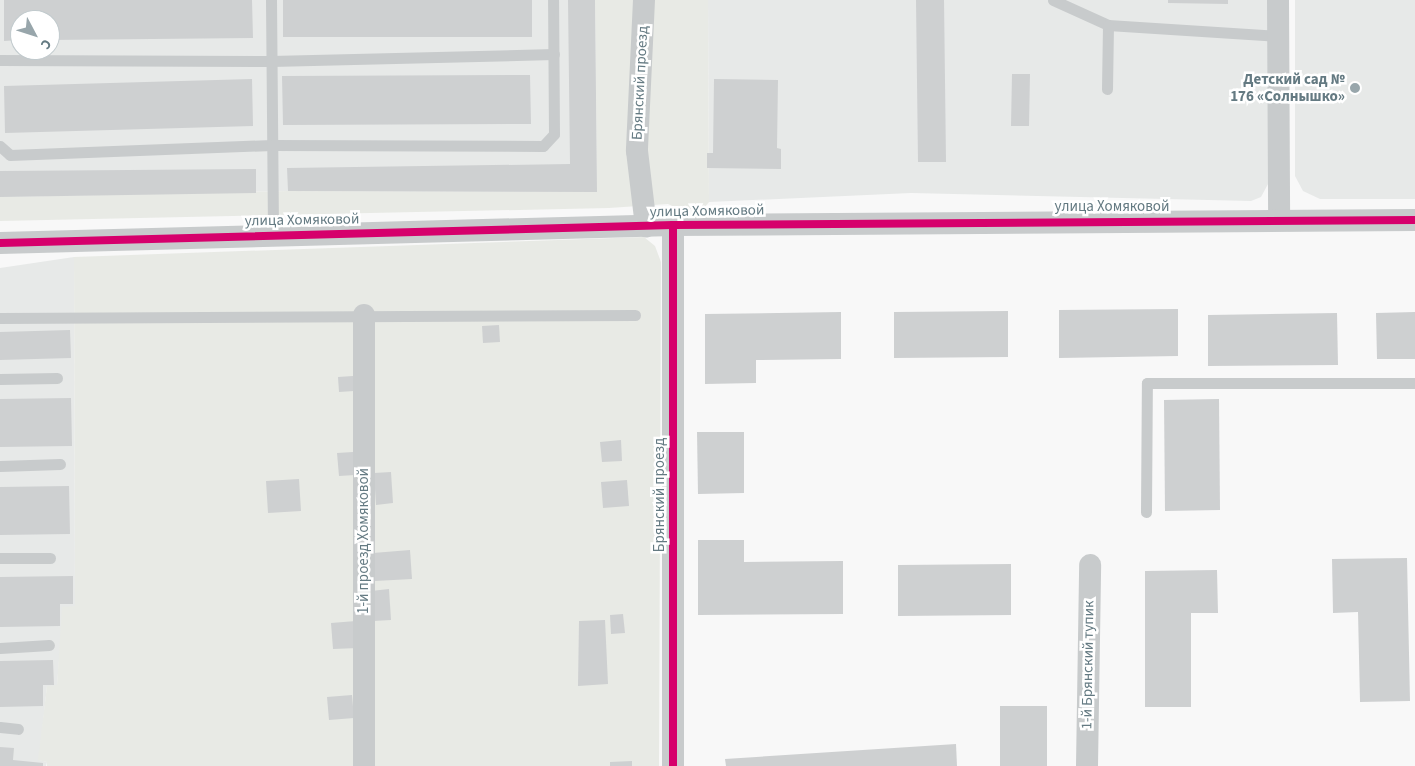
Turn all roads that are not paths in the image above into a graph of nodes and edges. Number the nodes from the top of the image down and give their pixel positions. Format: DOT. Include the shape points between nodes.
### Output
graph roads {
  1 [pos="271,0"];
  2 [pos="552,0"];
  3 [pos="644,0"];
  4 [pos="1053,0"];
  5 [pos="1278,0"];
  6 [pos="1108,25"];
  7 [pos="1278,36"];
  8 [pos="554,54"];
  9 [pos="0,60"];
  10 [pos="271,61"];
  11 [pos="1107,89"];
  12 [pos="272,145"];
  13 [pos="0,146"];
  14 [pos="1279,220"];
  15 [pos="1415,220"];
  16 [pos="674,225"];
  17 [pos="646,226"];
  18 [pos="273,234"];
  19 [pos="0,243"];
  20 [pos="364,315"];
  21 [pos="635,315"];
  22 [pos="0,318"];
  23 [pos="57,378"];
  24 [pos="0,379"];
  25 [pos="1415,383"];
  26 [pos="60,464"];
  27 [pos="0,466"];
  28 [pos="1146,512"];
  29 [pos="0,558"];
  30 [pos="50,558"];
  31 [pos="1090,565"];
  32 [pos="49,645"];
  33 [pos="0,648"];
  34 [pos="0,727"];
  35 [pos="18,729"];
  36 [pos="364,766"];
  37 [pos="673,766"];
  38 [pos="1087,766"];
  1 -- 10 [label="lane"];
  2 -- 8 [label="lane"];
  3 -- 17 [label="street, Брянский проезд" via="637,151"];
  4 -- 6 [label="lane"];
  5 -- 7 [label="street"];
  6 -- 7 [label="lane"];
  6 -- 11 [label="lane"];
  7 -- 14 [label="street"];
  8 -- 10 [label="lane"];
  8 -- 12 [label="lane" via="554,134 543,146"];
  9 -- 10 [label="lane"];
  10 -- 12 [label="lane"];
  12 -- 13 [label="lane" via="10,155"];
  12 -- 18 [label="lane"];
  14 -- 15 [label="street, улица Хомяковой"];
  14 -- 16 [label="street, улица Хомяковой"];
  16 -- 17 [label="street, улица Хомяковой"];
  16 -- 37 [label="street, Брянский проезд"];
  17 -- 18 [label="street, улица Хомяковой"];
  18 -- 19 [label="street, улица Хомяковой"];
  20 -- 21 [label="lane"];
  20 -- 22 [label="lane"];
  20 -- 36 [label="street, 1-й проезд Хомяковой"];
  23 -- 24 [label="lane"];
  25 -- 28 [label="lane" via="1147,383"];
  26 -- 27 [label="lane"];
  29 -- 30 [label="lane"];
  31 -- 38 [label="street, 1-й Брянский тупик"];
  32 -- 33 [label="lane"];
  34 -- 35 [label="lane"];
}
